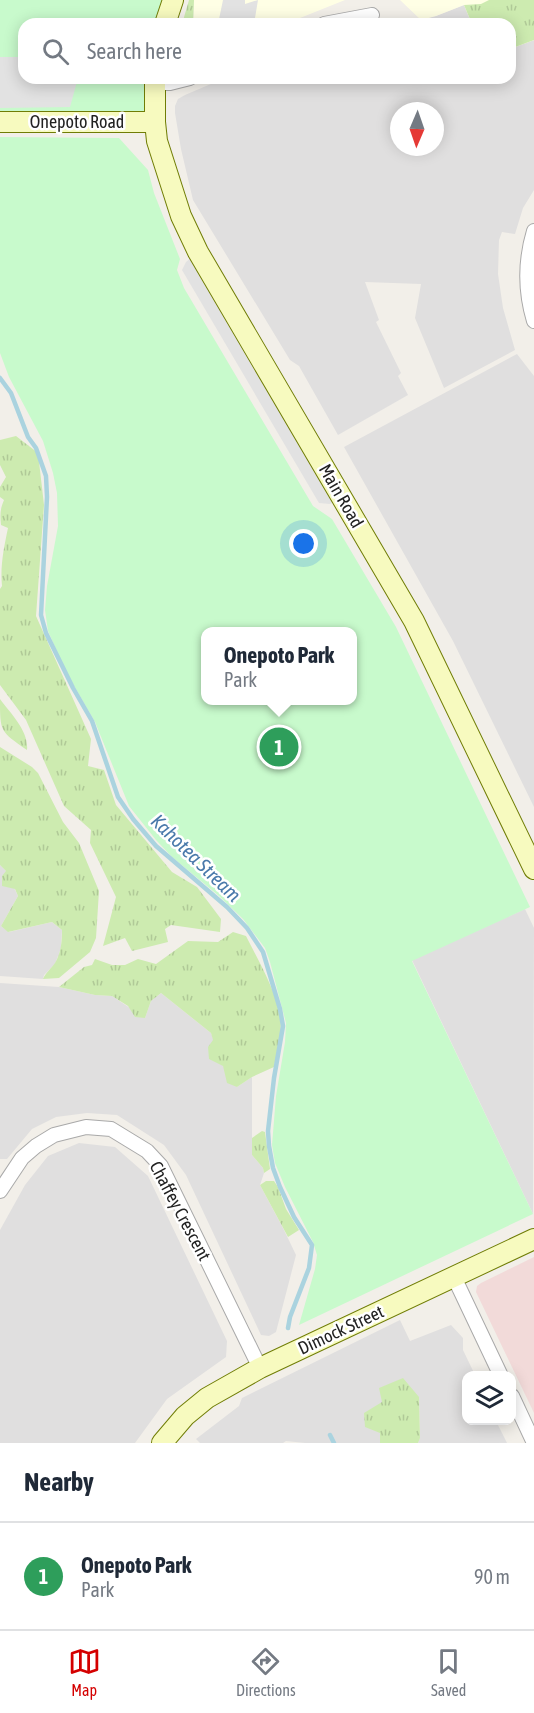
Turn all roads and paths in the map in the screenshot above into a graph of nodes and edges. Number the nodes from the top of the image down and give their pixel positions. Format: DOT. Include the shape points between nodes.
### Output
graph roads {
  1 [pos="172,0"];
  2 [pos="372,15"];
  3 [pos="167,18"];
  4 [pos="356,18"];
  5 [pos="155,84"];
  6 [pos="0,122"];
  7 [pos="154,122"];
  8 [pos="534,231"];
  9 [pos="534,321"];
  10 [pos="534,869"];
  11 [pos="0,1189"];
  12 [pos="534,1239"];
  13 [pos="454,1277"];
  14 [pos="260,1368"];
  15 [pos="499,1371"];
  16 [pos="516,1405"];
  17 [pos="162,1443"];
  18 [pos="534,1443"];
  1 -- 3 [label="main road"];
  2 -- 4 [label="street"];
  5 -- 7 [label="main road, Main Road"];
  6 -- 7 [label="main road, Onepoto Road"];
  7 -- 10 [label="main road, Main Road" via="168,180 198,252 414,621"];
  8 -- 9 [label="street" via="527,275"];
  11 -- 14 [label="street, Chaffey Crescent" via="22,1158 54,1134 86,1127 111,1129 147,1151 161,1166"];
  12 -- 13 [label="main road, Dimock Street"];
  13 -- 14 [label="main road, Dimock Street"];
  13 -- 15 [label="street"];
  14 -- 17 [label="main road, Dimock Street" via="207,1398"];
  16 -- 18 [label="street"];
}
